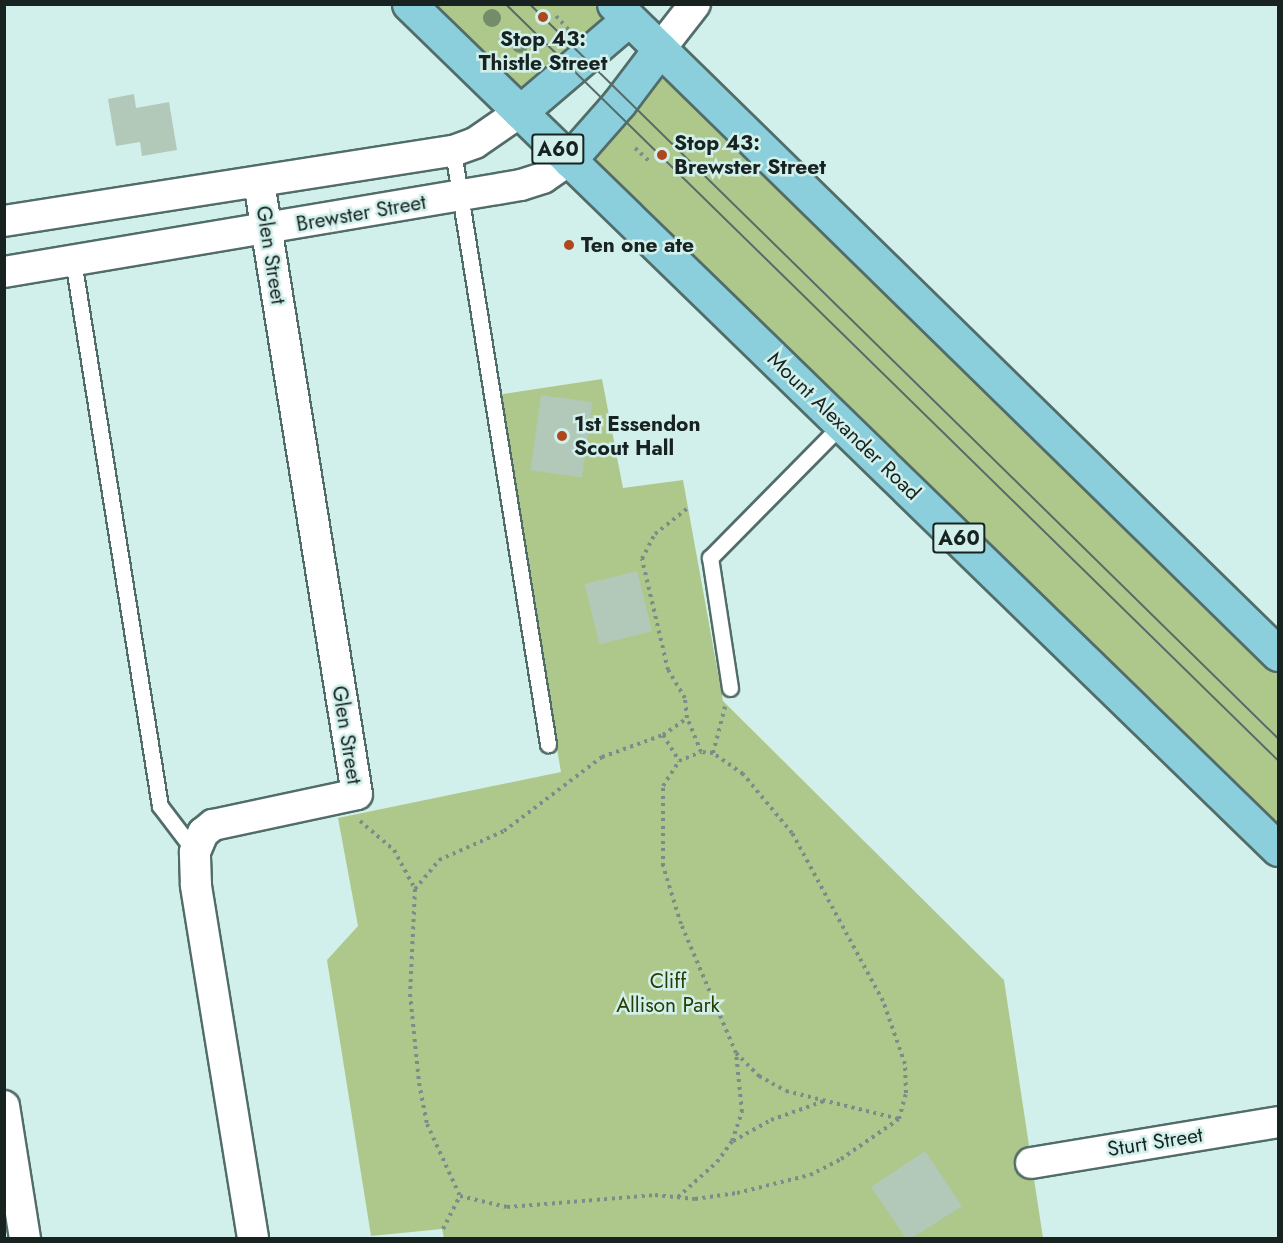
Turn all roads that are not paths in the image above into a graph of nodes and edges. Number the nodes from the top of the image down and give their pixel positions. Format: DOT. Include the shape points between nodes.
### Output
graph roads {
  1 [pos="409,4"];
  2 [pos="695,4"];
  3 [pos="629,9"];
  4 [pos="660,49"];
  5 [pos="520,112"];
  6 [pos="453,151"];
  7 [pos="568,160"];
  8 [pos="259,182"];
  9 [pos="462,196"];
  10 [pos="4,221"];
  11 [pos="267,230"];
  12 [pos="73,260"];
  13 [pos="4,272"];
  14 [pos="842,424"];
  15 [pos="1278,654"];
  16 [pos="730,688"];
  17 [pos="548,744"];
  18 [pos="1278,849"];
  19 [pos="195,852"];
  20 [pos="4,1106"];
  21 [pos="1278,1122"];
  22 [pos="1031,1163"];
  23 [pos="25,1239"];
  24 [pos="253,1239"];
  1 -- 5 [label="main road, Mount Alexander Road / A60"];
  2 -- 4 [label="street"];
  3 -- 4 [label="main road"];
  3 -- 5 [label="main road"];
  4 -- 7 [label="main road" via="624,98"];
  4 -- 15 [label="main road"];
  5 -- 6 [label="street" via="475,143"];
  5 -- 7 [label="main road, Mount Alexander Road / A60"];
  6 -- 8 [label="street"];
  6 -- 9 [label="lane"];
  7 -- 9 [label="street, Brewster Street" via="530,183"];
  7 -- 14 [label="main road, Mount Alexander Road / A60"];
  8 -- 10 [label="street"];
  8 -- 11 [label="street, Glen Street"];
  9 -- 11 [label="street, Brewster Street"];
  9 -- 17 [label="lane"];
  11 -- 12 [label="street, Brewster Street"];
  11 -- 19 [label="street, Glen Street" via="357,794 213,825 203,833"];
  12 -- 13 [label="street, Brewster Street"];
  12 -- 19 [label="lane" via="160,806"];
  14 -- 16 [label="lane" via="710,558"];
  14 -- 18 [label="main road, Mount Alexander Road / A60"];
  19 -- 24 [label="street" via="196,885"];
  20 -- 23 [label="street"];
  21 -- 22 [label="street, Sturt Street"];
}
